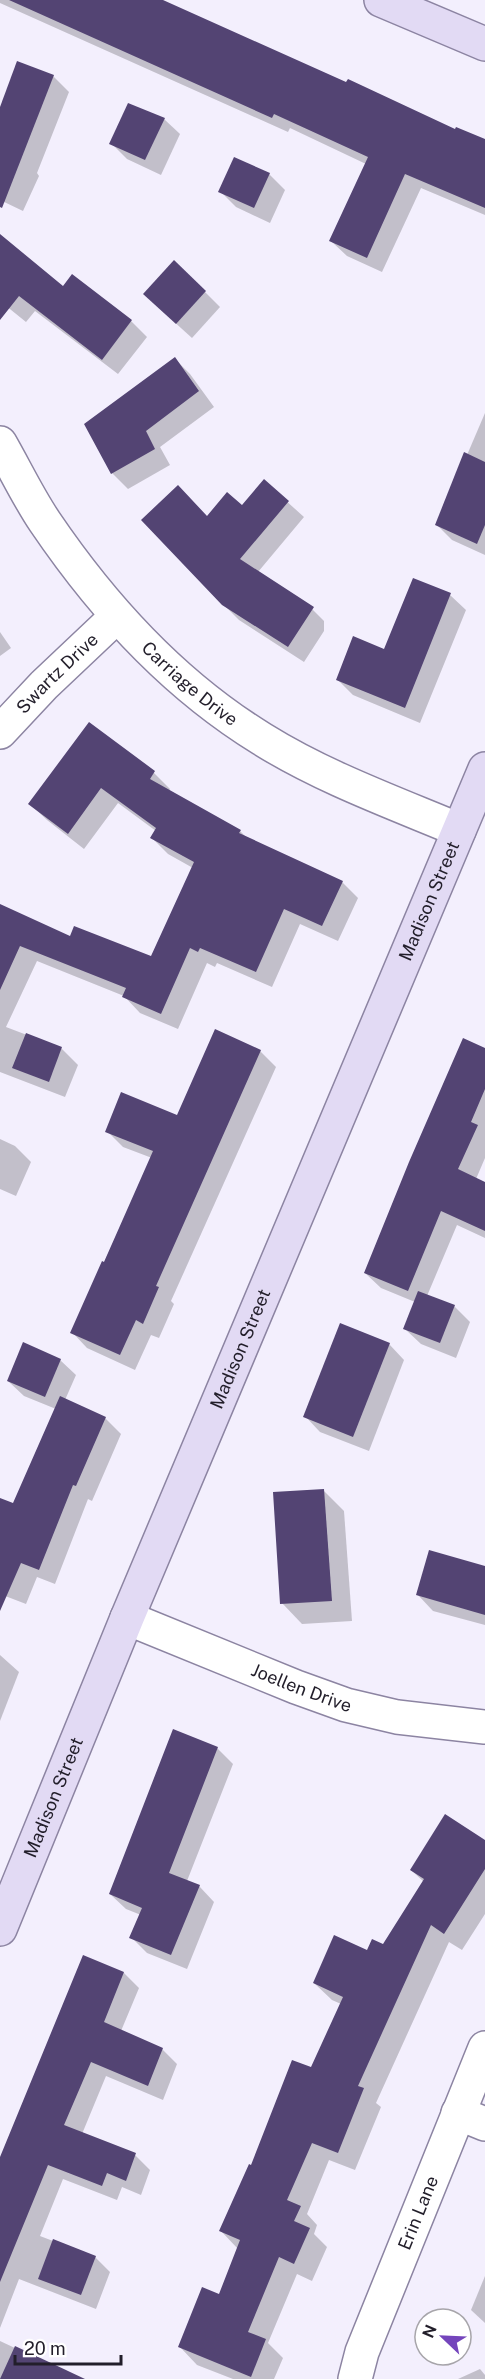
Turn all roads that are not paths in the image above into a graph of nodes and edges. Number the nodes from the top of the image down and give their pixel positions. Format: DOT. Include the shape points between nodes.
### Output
graph roads {
  1 [pos="381,0"];
  2 [pos="485,44"];
  3 [pos="0,443"];
  4 [pos="117,616"];
  5 [pos="0,732"];
  6 [pos="485,769"];
  7 [pos="459,830"];
  8 [pos="127,1618"];
  9 [pos="485,1727"];
  10 [pos="0,1929"];
  11 [pos="485,2048"];
  12 [pos="471,2119"];
  13 [pos="354,2379"];
  1 -- 2 [label="street"];
  3 -- 4 [label="street, Carriage Drive" via="43,520"];
  4 -- 5 [label="street, Swartz Drive"];
  4 -- 7 [label="street, Carriage Drive" via="200,694 261,738 343,782"];
  6 -- 7 [label="street, Madison Street"];
  7 -- 8 [label="street, Madison Street"];
  8 -- 9 [label="street, Joellen Drive" via="346,1705 397,1717"];
  8 -- 10 [label="street, Madison Street"];
  11 -- 12 [label="street, Erin Lane"];
  12 -- 13 [label="street, Erin Lane" via="362,2352"];
}
